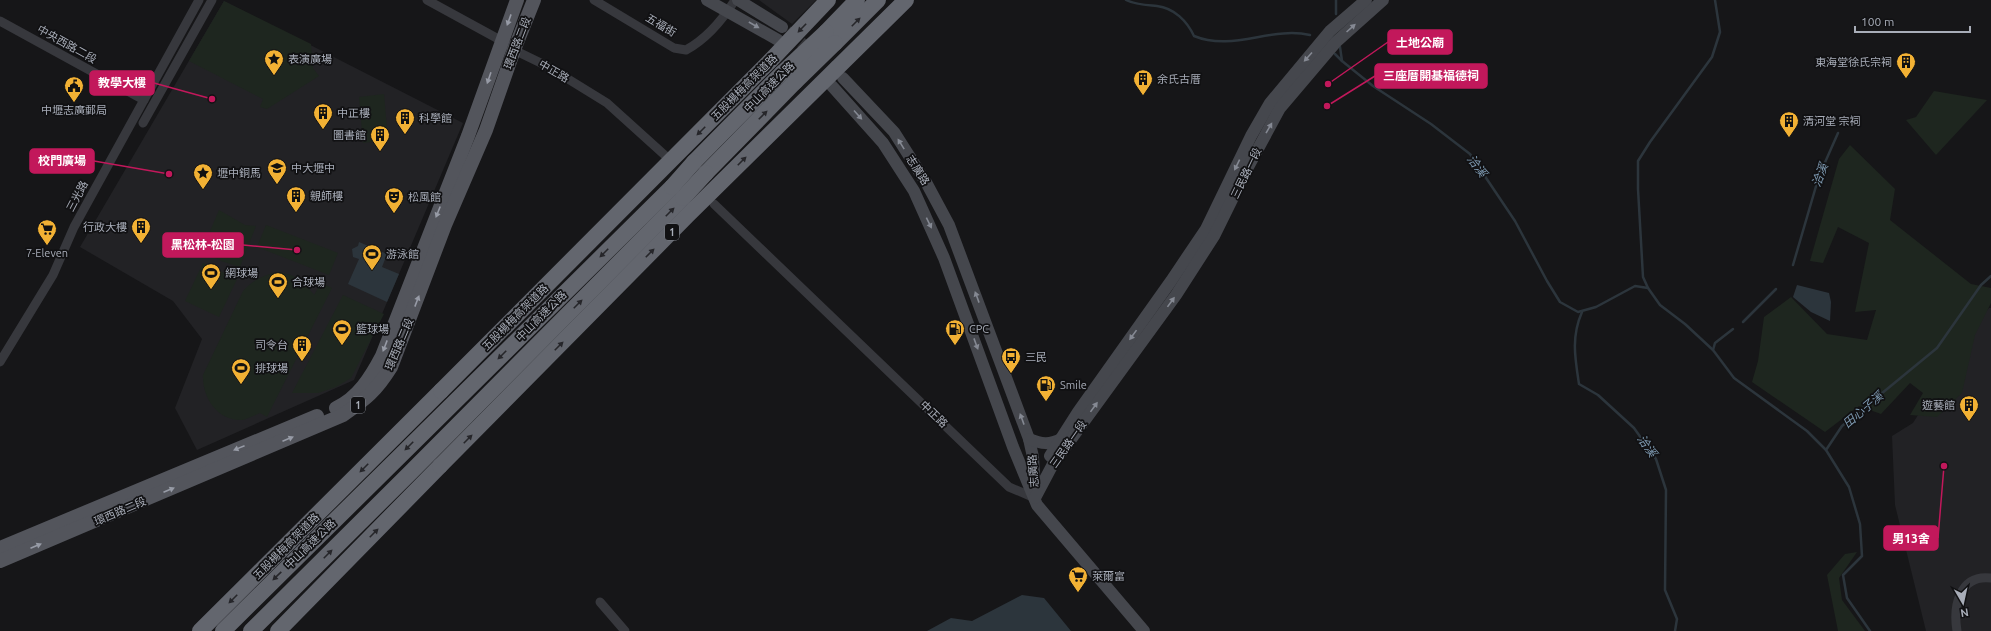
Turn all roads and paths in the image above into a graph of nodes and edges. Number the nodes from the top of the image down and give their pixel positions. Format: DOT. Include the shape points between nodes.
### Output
graph roads {
  1 [pos="200,0"];
  2 [pos="212,0"];
  3 [pos="427,0"];
  4 [pos="517,0"];
  5 [pos="534,0"];
  6 [pos="594,0"];
  7 [pos="707,0"];
  8 [pos="735,0"];
  9 [pos="738,0"];
  10 [pos="828,0"];
  11 [pos="857,0"];
  12 [pos="878,0"];
  13 [pos="906,0"];
  14 [pos="1366,0"];
  15 [pos="1383,0"];
  16 [pos="729,10"];
  17 [pos="0,21"];
  18 [pos="782,27"];
  19 [pos="1333,37"];
  20 [pos="830,38"];
  21 [pos="778,40"];
  22 [pos="502,41"];
  23 [pos="514,50"];
  24 [pos="843,78"];
  25 [pos="832,86"];
  26 [pos="144,100"];
  27 [pos="144,123"];
  28 [pos="669,159"];
  29 [pos="700,167"];
  30 [pos="714,204"];
  31 [pos="0,362"];
  32 [pos="1029,439"];
  33 [pos="1061,439"];
  34 [pos="1035,498"];
  35 [pos="0,548"];
  36 [pos="0,561"];
  37 [pos="1991,578"];
  38 [pos="600,602"];
  39 [pos="1957,630"];
  40 [pos="200,631"];
  41 [pos="223,631"];
  42 [pos="250,631"];
  43 [pos="278,631"];
  44 [pos="625,631"];
  45 [pos="1144,631"];
  1 -- 26 [label="street, 三光路"];
  2 -- 27 [label="street"];
  3 -- 22 [label="street, 中正路"];
  4 -- 22 [label="main road, 環西路二段 / 1, one-way"];
  5 -- 23 [label="main road, 環西路二段 / 1"];
  6 -- 16 [label="street, 五福街" via="674,48 686,50 698,44"];
  7 -- 16 [label="street"];
  8 -- 16 [label="street, 五福街"];
  9 -- 18 [label="street"];
  10 -- 40 [label="highway, 五股楊梅高架道路, one-way, bridge"];
  11 -- 20 [label="highway, 中山高速公路 / 1"];
  20 -- 12 [label="highway, 中山高速公路 / 1, one-way"];
  43 -- 13 [label="highway, 1, one-way, bridge" via="688,215"];
  14 -- 19 [label="street, 三民路一段"];
  19 -- 15 [label="street, 三民路一段, one-way"];
  16 -- 21 [label="street, one-way"];
  17 -- 26 [label="street, 中央西路二段"];
  19 -- 33 [label="street, 三民路一段, one-way" via="1292,75 1270,103 1206,229"];
  34 -- 19 [label="street, 三民路一段, one-way" via="1053,464 1176,295 1214,236 1280,108"];
  29 -- 20 [label="highway, 中山高速公路 / 1, one-way, bridge" via="795,82"];
  20 -- 29 [label="highway, 中山高速公路 / 1, bridge" via="782,73"];
  22 -- 23 [label="street, 中正路"];
  22 -- 35 [label="main road, 環西路二段 / 1, one-way" via="468,136 382,356 355,395 340,406 322,414"];
  23 -- 28 [label="street, 中正路" via="547,66 608,104"];
  36 -- 23 [label="main road, 環西路二段 / 1, one-way" via="343,415 367,399 379,387 391,367 445,225 486,130"];
  32 -- 24 [label="street, 志廣路, one-way" via="949,225 894,132"];
  25 -- 34 [label="street, 志廣路, one-way" via="883,143 914,191 944,258 1013,447"];
  26 -- 31 [label="street, 三光路" via="74,227 53,275"];
  29 -- 41 [label="highway, 中山高速公路 / 1, one-way, bridge" via="672,186"];
  42 -- 29 [label="highway, 中山高速公路 / 1, one-way, bridge" via="412,472 683,198"];
  30 -- 34 [label="street, 中正路" via="1009,487"];
  32 -- 33 [label="street" via="1042,444"];
  32 -- 34 [label="street, 志廣路" via="1033,457"];
  33 -- 34 [label="street, 三民路一段" via="1049,456"];
  34 -- 45 [label="street" via="1060,533"];
  37 -- 39 [label="street" via="1972,582 1959,595 1956,606"];
  38 -- 44 [label="street"];
}
